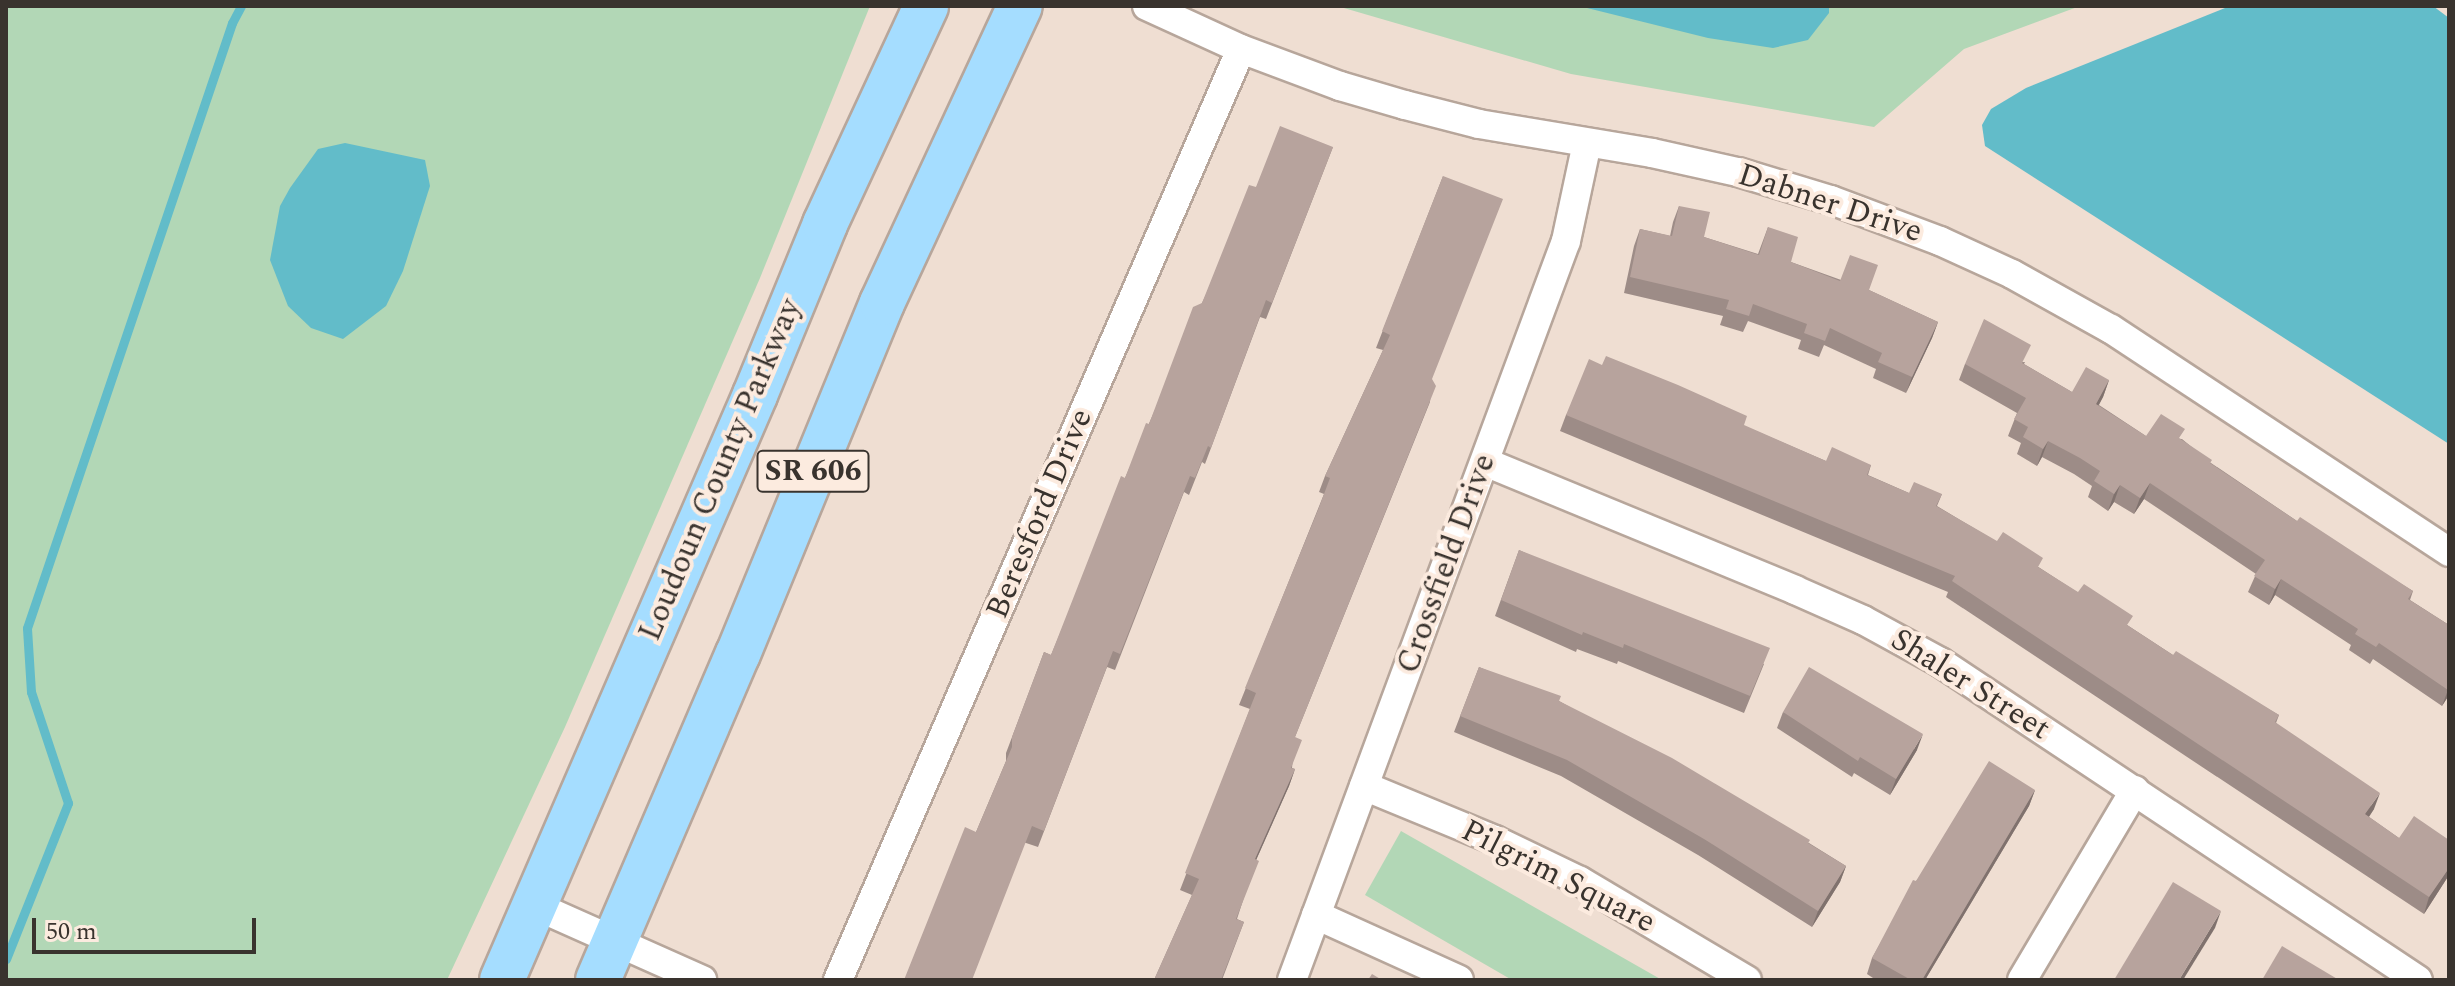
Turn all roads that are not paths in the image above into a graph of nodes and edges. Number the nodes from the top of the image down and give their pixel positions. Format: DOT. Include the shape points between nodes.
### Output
graph roads {
  1 [pos="926,6"];
  2 [pos="1020,6"];
  3 [pos="1147,6"];
  4 [pos="1241,49"];
  5 [pos="1587,143"];
  6 [pos="1485,462"];
  7 [pos="2449,552"];
  8 [pos="1364,786"];
  9 [pos="2135,790"];
  10 [pos="536,906"];
  11 [pos="1316,915"];
  12 [pos="607,961"];
  13 [pos="502,980"];
  14 [pos="702,980"];
  15 [pos="838,980"];
  16 [pos="1292,980"];
  17 [pos="1459,980"];
  18 [pos="1747,980"];
  19 [pos="2022,980"];
  20 [pos="2418,980"];
  1 -- 10 [label="main road, Loudoun County Parkway / SR 606" via="825,224"];
  2 -- 12 [label="main road, SR 606" via="882,303"];
  3 -- 4 [label="street, Dabner Drive"];
  4 -- 5 [label="street, Dabner Drive" via="1405,105"];
  4 -- 15 [label="street, Beresford Drive"];
  5 -- 6 [label="street, Crossfield Drive" via="1566,241"];
  5 -- 7 [label="street, Dabner Drive" via="1738,172 1831,200 2012,274 2111,329"];
  6 -- 8 [label="street, Crossfield Drive"];
  6 -- 9 [label="street, Shaler Street" via="1863,620 1940,662"];
  8 -- 11 [label="street, Crossfield Drive"];
  8 -- 18 [label="street, Pilgrim Square" via="1580,881"];
  9 -- 19 [label="street"];
  9 -- 20 [label="street, Shaler Street"];
  10 -- 12 [label="street"];
  10 -- 13 [label="main road, Loudoun County Parkway / SR 606"];
  11 -- 16 [label="street, Crossfield Drive"];
  11 -- 17 [label="street"];
  12 -- 14 [label="street"];
}
